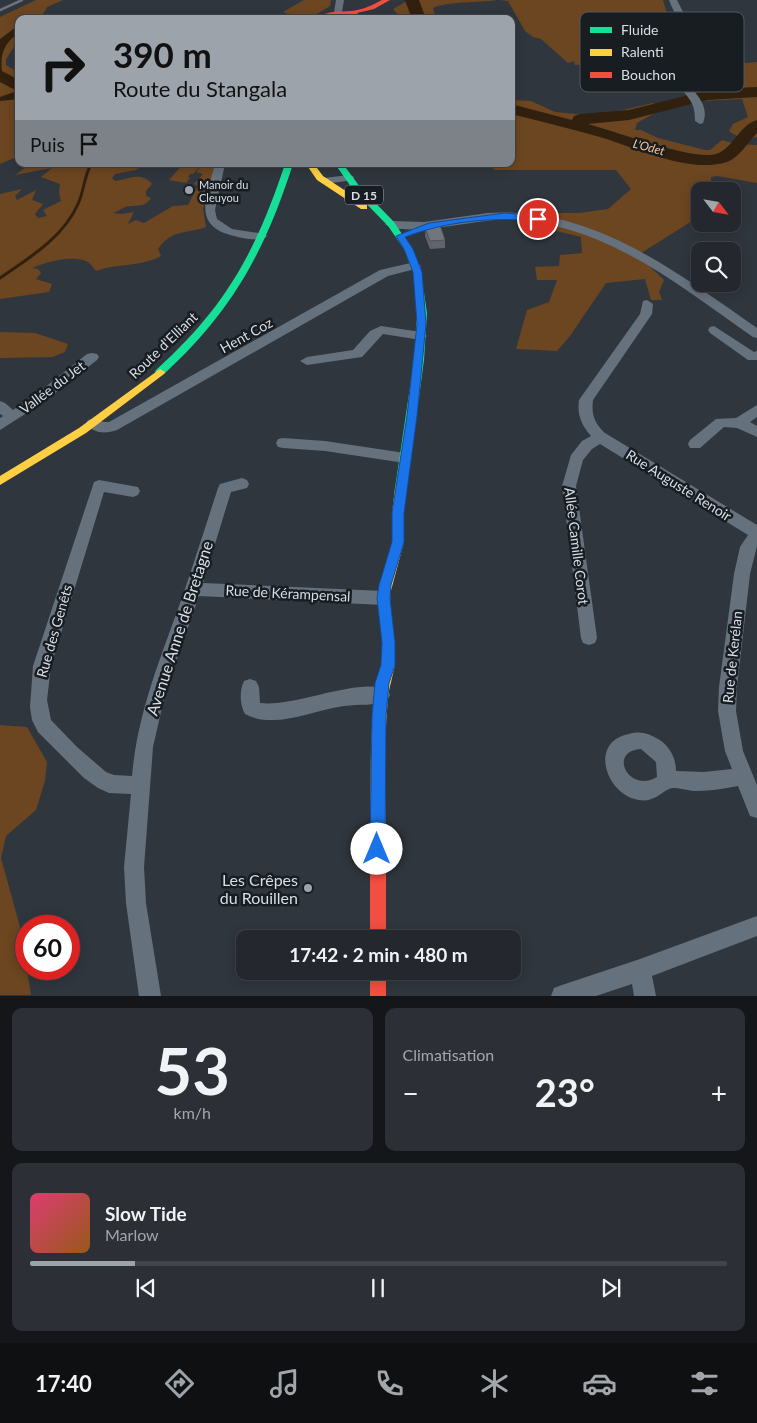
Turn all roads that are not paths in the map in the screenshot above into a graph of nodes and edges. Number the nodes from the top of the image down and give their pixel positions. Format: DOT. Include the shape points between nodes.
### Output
graph roads {
  1 [pos="387,0"];
  2 [pos="400,0"];
  3 [pos="673,0"];
  4 [pos="339,6"];
  5 [pos="679,12"];
  6 [pos="351,13"];
  7 [pos="324,15"];
  8 [pos="355,15"];
  9 [pos="375,15"];
  10 [pos="689,92"];
  11 [pos="700,121"];
  12 [pos="219,167"];
  13 [pos="288,167"];
  14 [pos="293,167"];
  15 [pos="312,167"];
  16 [pos="341,167"];
  17 [pos="285,176"];
  18 [pos="349,178"];
  19 [pos="324,180"];
  20 [pos="367,209"];
  21 [pos="391,224"];
  22 [pos="429,225"];
  23 [pos="261,236"];
  24 [pos="400,236"];
  25 [pos="411,266"];
  26 [pos="647,304"];
  27 [pos="714,330"];
  28 [pos="757,334"];
  29 [pos="421,336"];
  30 [pos="757,355"];
  31 [pos="92,357"];
  32 [pos="307,361"];
  33 [pos="0,406"];
  34 [pos="757,410"];
  35 [pos="12,417"];
  36 [pos="93,423"];
  37 [pos="739,423"];
  38 [pos="0,425"];
  39 [pos="757,432"];
  40 [pos="600,437"];
  41 [pos="283,443"];
  42 [pos="695,444"];
  43 [pos="405,458"];
  44 [pos="0,482"];
  45 [pos="242,484"];
  46 [pos="133,491"];
  47 [pos="398,513"];
  48 [pos="757,533"];
  49 [pos="385,543"];
  50 [pos="193,589"];
  51 [pos="373,597"];
  52 [pos="589,638"];
  53 [pos="377,647"];
  54 [pos="250,687"];
  55 [pos="381,689"];
  56 [pos="742,776"];
  57 [pos="667,778"];
  58 [pos="140,784"];
  59 [pos="757,809"];
  60 [pos="757,926"];
  61 [pos="378,930"];
  62 [pos="640,970"];
  63 [pos="378,980"];
  64 [pos="150,996"];
  65 [pos="378,996"];
  66 [pos="562,996"];
  67 [pos="646,996"];
  1 -- 6 [label="main road"];
  2 -- 9 [label="main road"];
  3 -- 5 [label="street"];
  4 -- 6 [label="main road"];
  4 -- 7 [label="main road"];
  6 -- 8 [label="main road"];
  10 -- 11 [label="street" via="700,107"];
  12 -- 23 [label="street" via="210,210 212,220 234,234"];
  13 -- 17 [label="main road, Route d'Elliant"];
  14 -- 17 [label="main road, Route d'Elliant"];
  15 -- 19 [label="main road, D 15"];
  16 -- 18 [label="main road, D 15"];
  17 -- 23 [label="main road, Route d'Elliant"];
  18 -- 19 [label="street"];
  18 -- 21 [label="main road, D 15"];
  19 -- 20 [label="main road, D 15"];
  20 -- 24 [label="street, D 15" via="394,236"];
  20 -- 25 [label="main road, D 15"];
  21 -- 22 [label="street"];
  21 -- 24 [label="main road, D 15"];
  22 -- 24 [label="street"];
  22 -- 28 [label="street" via="505,216 558,222 589,230 642,255"];
  23 -- 36 [label="main road, Route d'Elliant" via="235,288 190,343 137,391"];
  24 -- 25 [label="main road, D 15" via="408,249"];
  25 -- 29 [label="main road, D 15" via="420,297"];
  25 -- 36 [label="street, Hent Coz" via="384,273 112,426 102,428"];
  26 -- 40 [label="street" via="646,314 586,400 586,417"];
  27 -- 30 [label="street" via="753,357"];
  29 -- 32 [label="street" via="381,330 357,354"];
  29 -- 43 [label="main road, D 15"];
  31 -- 35 [label="street, Vallée du Jet"];
  33 -- 35 [label="street, Vallée du Jet"];
  34 -- 37 [label="street"];
  35 -- 38 [label="street, Vallée du Jet"];
  36 -- 44 [label="main road, Route d'Elliant"];
  37 -- 39 [label="street"];
  37 -- 42 [label="street" via="721,422"];
  40 -- 48 [label="street, Rue Auguste Renoir"];
  40 -- 52 [label="street, Allée Camille Corot" via="587,445 576,459 569,486"];
  41 -- 43 [label="street"];
  43 -- 47 [label="main road, D 15"];
  45 -- 50 [label="street, Avenue Anne de Bretagne" via="225,488"];
  46 -- 58 [label="street, Rue des Genêts" via="99,486 42,666 38,696 42,722 96,777 111,784"];
  47 -- 49 [label="main road, D 15"];
  47 -- 51 [label="main road, D 15" via="398,542 385,585"];
  48 -- 56 [label="street, Rue de Kerélan" via="748,547 742,574 728,687 729,733"];
  50 -- 51 [label="street, Rue de Kérampensal"];
  50 -- 58 [label="street, Avenue Anne de Bretagne" via="152,704"];
  51 -- 55 [label="main road, D 15" via="389,643 388,665"];
  53 -- 55 [label="main road, D 15"];
  54 -- 55 [label="street" via="251,708 260,713"];
  55 -- 61 [label="main road, D 15"];
  56 -- 57 [label="street" via="694,782"];
  56 -- 59 [label="street, Rue de Kerélan"];
  58 -- 64 [label="street, Avenue Anne de Bretagne" via="135,885"];
  60 -- 62 [label="street"];
  62 -- 66 [label="street"];
  62 -- 67 [label="street"];
  63 -- 65 [label="main road"];
}
